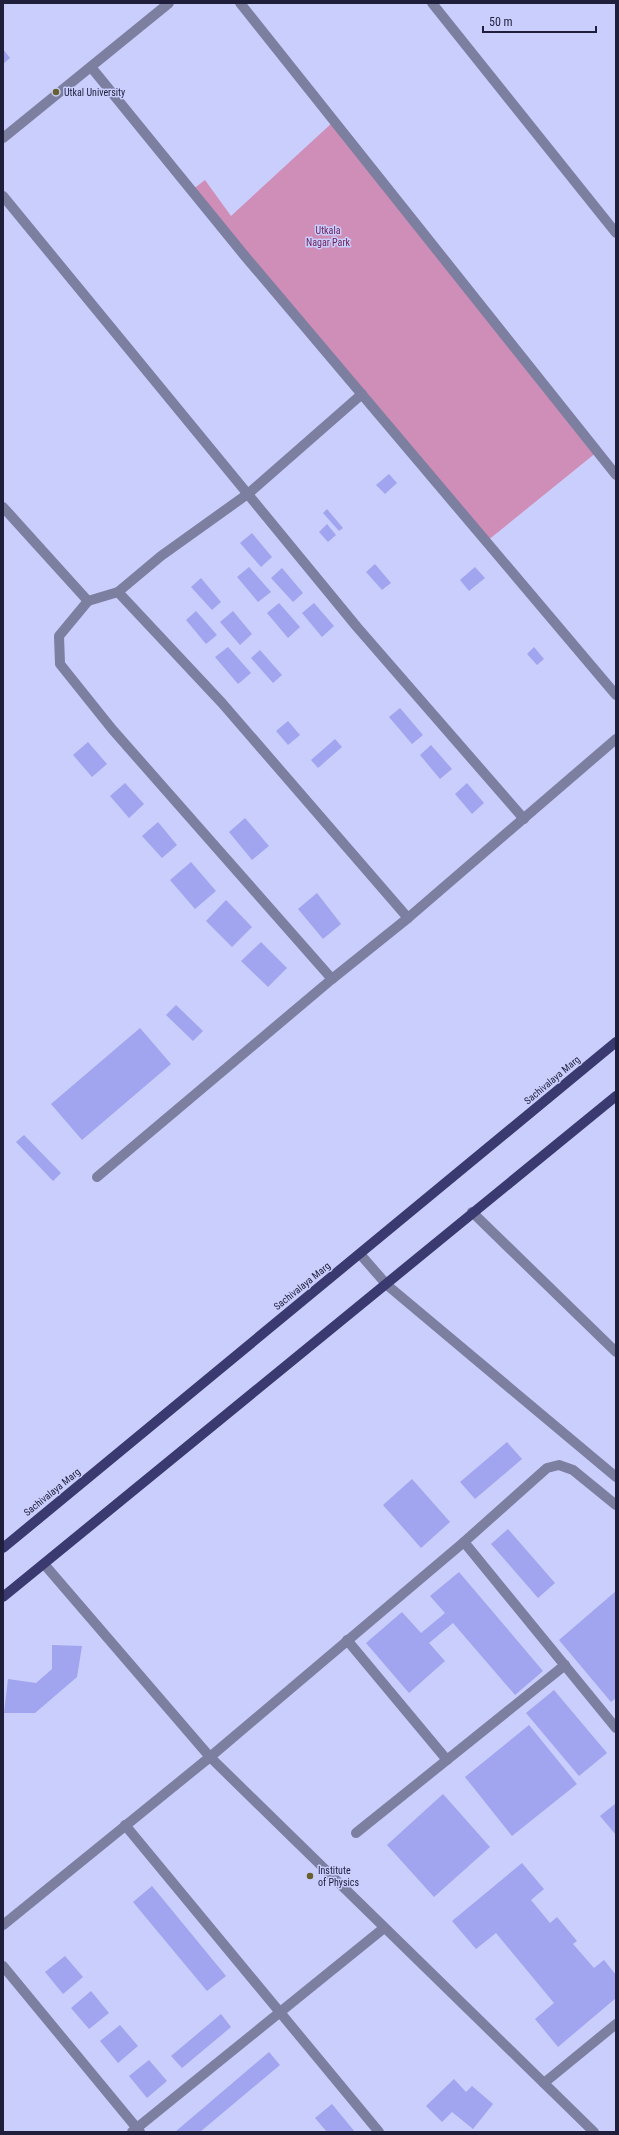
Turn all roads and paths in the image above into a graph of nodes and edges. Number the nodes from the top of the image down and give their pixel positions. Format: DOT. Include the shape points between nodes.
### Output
graph roads {
  1 [pos="169,3"];
  2 [pos="240,3"];
  3 [pos="432,3"];
  4 [pos="91,67"];
  5 [pos="3,138"];
  6 [pos="3,196"];
  7 [pos="616,233"];
  8 [pos="362,394"];
  9 [pos="616,475"];
  10 [pos="249,493"];
  11 [pos="3,507"];
  12 [pos="118,592"];
  13 [pos="88,601"];
  14 [pos="616,695"];
  15 [pos="616,739"];
  16 [pos="524,819"];
  17 [pos="408,918"];
  18 [pos="332,979"];
  19 [pos="616,1042"];
  20 [pos="616,1096"];
  21 [pos="97,1177"];
  22 [pos="472,1212"];
  23 [pos="360,1254"];
  24 [pos="387,1285"];
  25 [pos="616,1352"];
  26 [pos="616,1478"];
  27 [pos="616,1504"];
  28 [pos="464,1542"];
  29 [pos="3,1548"];
  30 [pos="44,1564"];
  31 [pos="3,1597"];
  32 [pos="348,1640"];
  33 [pos="564,1665"];
  34 [pos="614,1721"];
  35 [pos="210,1757"];
  36 [pos="447,1760"];
  37 [pos="125,1826"];
  38 [pos="356,1833"];
  39 [pos="3,1925"];
  40 [pos="384,1928"];
  41 [pos="3,1966"];
  42 [pos="281,2013"];
  43 [pos="616,2024"];
  44 [pos="544,2083"];
  45 [pos="136,2131"];
  46 [pos="379,2132"];
  47 [pos="594,2132"];
  1 -- 4 [label="street"];
  2 -- 9 [label="street"];
  3 -- 7 [label="street"];
  4 -- 5 [label="street"];
  4 -- 8 [label="street" via="244,255"];
  6 -- 10 [label="street"];
  8 -- 10 [label="street"];
  8 -- 14 [label="street"];
  10 -- 12 [label="street" via="161,556"];
  10 -- 16 [label="street" via="357,627"];
  11 -- 13 [label="street"];
  12 -- 13 [label="street"];
  12 -- 17 [label="street" via="222,703"];
  13 -- 18 [label="street" via="59,636 60,664 112,728"];
  15 -- 16 [label="street"];
  16 -- 17 [label="street"];
  17 -- 18 [label="street"];
  18 -- 21 [label="street"];
  19 -- 23 [label="main road, Sachivalaya Marg"];
  20 -- 22 [label="main road"];
  22 -- 24 [label="main road"];
  22 -- 25 [label="street"];
  23 -- 24 [label="street"];
  23 -- 29 [label="main road, Sachivalaya Marg"];
  24 -- 26 [label="street"];
  24 -- 30 [label="main road"];
  27 -- 28 [label="street" via="573,1470 558,1465 547,1468"];
  28 -- 32 [label="street"];
  28 -- 33 [label="street"];
  30 -- 31 [label="main road"];
  30 -- 35 [label="street"];
  32 -- 35 [label="street"];
  32 -- 36 [label="street"];
  33 -- 34 [label="street"];
  33 -- 36 [label="street"];
  35 -- 37 [label="street"];
  35 -- 40 [label="street"];
  36 -- 38 [label="street"];
  37 -- 39 [label="street"];
  37 -- 42 [label="street"];
  40 -- 42 [label="street"];
  40 -- 44 [label="street"];
  41 -- 45 [label="street"];
  42 -- 45 [label="street"];
  42 -- 46 [label="street"];
  43 -- 44 [label="street"];
  44 -- 47 [label="street"];
}
